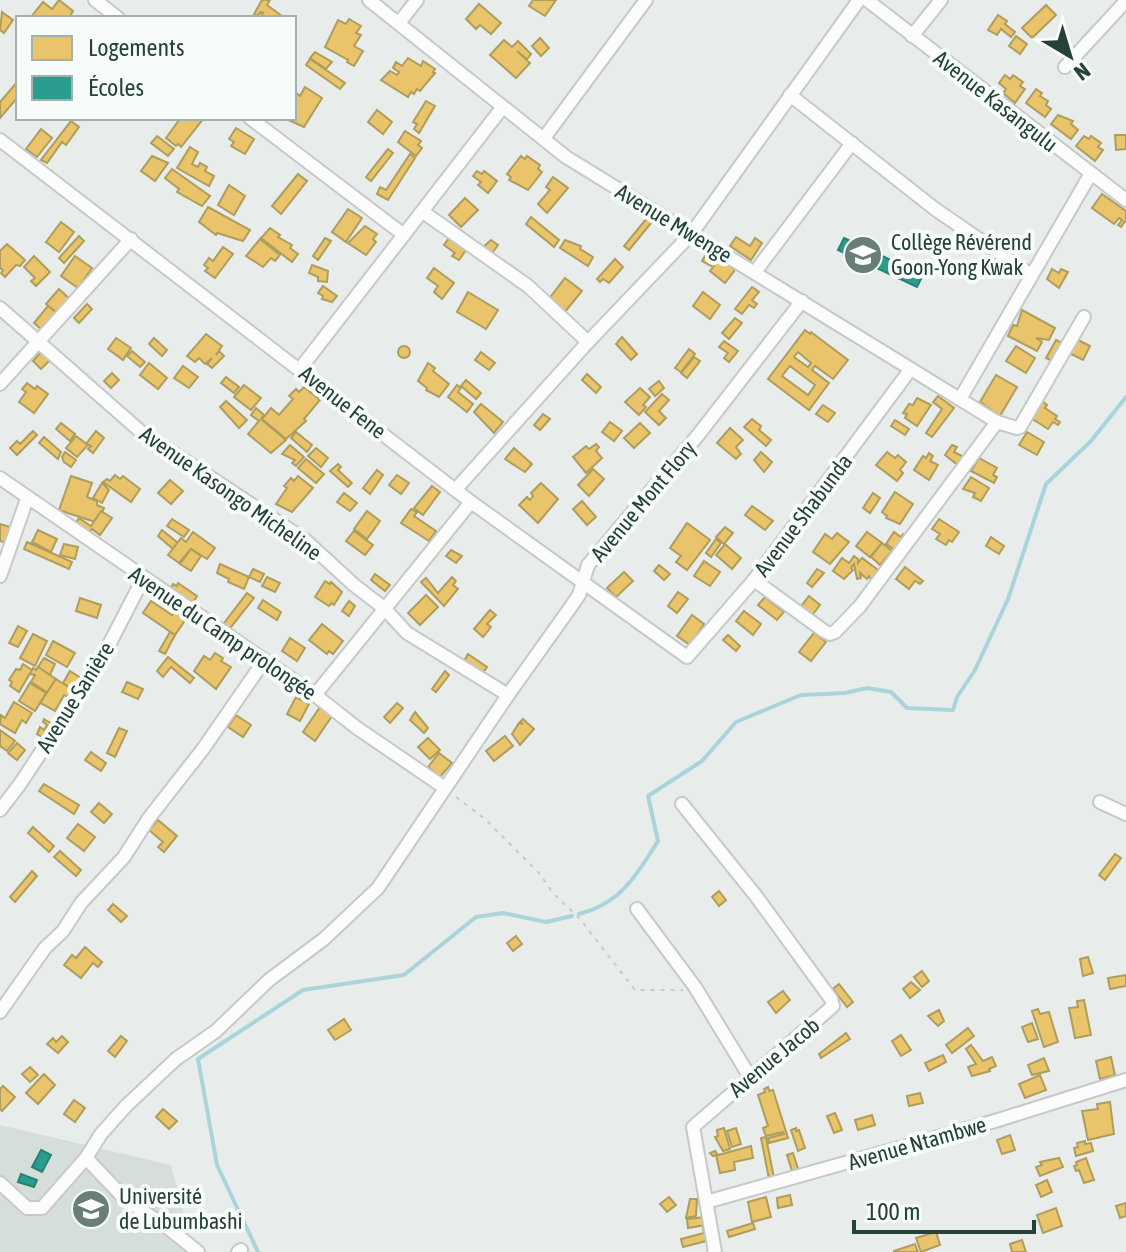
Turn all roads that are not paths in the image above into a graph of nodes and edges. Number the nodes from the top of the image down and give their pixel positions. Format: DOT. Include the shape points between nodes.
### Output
graph roads {
  1 [pos="95,0"];
  2 [pos="369,0"];
  3 [pos="417,0"];
  4 [pos="646,0"];
  5 [pos="859,0"];
  6 [pos="867,0"];
  7 [pos="941,0"];
  8 [pos="1126,1"];
  9 [pos="115,16"];
  10 [pos="399,23"];
  11 [pos="912,36"];
  12 [pos="1065,67"];
  13 [pos="790,95"];
  14 [pos="502,108"];
  15 [pos="253,120"];
  16 [pos="544,138"];
  17 [pos="0,140"];
  18 [pos="852,143"];
  19 [pos="1090,175"];
  20 [pos="1126,200"];
  21 [pos="423,212"];
  22 [pos="692,233"];
  23 [pos="404,235"];
  24 [pos="131,239"];
  25 [pos="755,272"];
  26 [pos="1031,275"];
  27 [pos="802,301"];
  28 [pos="0,308"];
  29 [pos="1084,317"];
  30 [pos="39,340"];
  31 [pos="588,342"];
  32 [pos="300,369"];
  33 [pos="910,370"];
  34 [pos="0,384"];
  35 [pos="960,399"];
  36 [pos="997,422"];
  37 [pos="0,478"];
  38 [pos="456,489"];
  39 [pos="27,499"];
  40 [pos="471,502"];
  41 [pos="0,576"];
  42 [pos="143,579"];
  43 [pos="582,580"];
  44 [pos="754,580"];
  45 [pos="384,608"];
  46 [pos="690,656"];
  47 [pos="264,661"];
  48 [pos="315,695"];
  49 [pos="508,695"];
  50 [pos="445,788"];
  51 [pos="1100,802"];
  52 [pos="682,804"];
  53 [pos="0,810"];
  54 [pos="1126,814"];
  55 [pos="637,909"];
  56 [pos="0,1012"];
  57 [pos="750,1077"];
  58 [pos="1126,1080"];
  59 [pos="86,1158"];
  60 [pos="0,1183"];
  61 [pos="706,1202"];
  62 [pos="198,1252"];
  63 [pos="715,1252"];
  1 -- 9 [label="street"];
  2 -- 10 [label="street, Avenue Mwenge"];
  3 -- 10 [label="street"];
  4 -- 16 [label="street"];
  5 -- 13 [label="street"];
  6 -- 11 [label="street, Avenue Kasangulu"];
  7 -- 11 [label="street"];
  8 -- 12 [label="street"];
  10 -- 14 [label="street, Avenue Mwenge"];
  11 -- 19 [label="street, Avenue Kasangulu"];
  13 -- 18 [label="street"];
  13 -- 22 [label="street"];
  14 -- 16 [label="street, Avenue Mwenge"];
  14 -- 21 [label="street"];
  15 -- 23 [label="street"];
  16 -- 22 [label="street, Avenue Mwenge" via="601,180"];
  17 -- 24 [label="street, Avenue Fene"];
  18 -- 25 [label="street"];
  18 -- 26 [label="street"];
  19 -- 20 [label="street, Avenue Kasangulu"];
  19 -- 26 [label="street"];
  21 -- 23 [label="street"];
  21 -- 31 [label="street" via="528,286"];
  22 -- 25 [label="street, Avenue Mwenge"];
  22 -- 31 [label="street"];
  23 -- 32 [label="street"];
  24 -- 30 [label="street"];
  24 -- 32 [label="street, Avenue Fene"];
  25 -- 27 [label="street, Avenue Mwenge"];
  26 -- 35 [label="street"];
  27 -- 33 [label="street, Avenue Mwenge"];
  27 -- 43 [label="street, Avenue Mont Flory" via="588,565"];
  28 -- 30 [label="street, Avenue Kasongo Micheline"];
  29 -- 36 [label="street" via="1020,427"];
  30 -- 34 [label="street"];
  30 -- 45 [label="street, Avenue Kasongo Micheline" via="140,431 305,540"];
  31 -- 38 [label="street"];
  32 -- 38 [label="street, Avenue Fene"];
  33 -- 35 [label="street, Avenue Mwenge"];
  33 -- 44 [label="street, Avenue Shabunda"];
  35 -- 36 [label="street, Avenue Mwenge"];
  36 -- 44 [label="street" via="835,632 824,631"];
  37 -- 39 [label="street, Avenue du Camp prolongée"];
  38 -- 40 [label="street, Avenue Fene"];
  39 -- 41 [label="street"];
  39 -- 42 [label="street, Avenue du Camp prolongée"];
  40 -- 43 [label="street, Avenue Fene"];
  40 -- 45 [label="street"];
  42 -- 47 [label="street, Avenue du Camp prolongée"];
  42 -- 53 [label="street, Avenue Sanière" via="99,664"];
  43 -- 46 [label="street, Avenue Fene" via="683,656"];
  43 -- 49 [label="street, Avenue Mont Flory" via="579,595"];
  44 -- 46 [label="street, Avenue Shabunda"];
  45 -- 48 [label="street"];
  45 -- 49 [label="street, Avenue Kasongo Micheline" via="407,633"];
  47 -- 48 [label="street, Avenue du Camp prolongée"];
  47 -- 56 [label="street" via="124,857 45,948"];
  48 -- 50 [label="street, Avenue du Camp prolongée"];
  49 -- 50 [label="street, Avenue Mont Flory"];
  50 -- 59 [label="street, Avenue Mont Flory" via="378,888 163,1071 109,1125"];
  51 -- 54 [label="street"];
  52 -- 57 [label="street, Avenue Jacob" via="832,1002 829,1011"];
  55 -- 57 [label="street" via="695,987"];
  57 -- 61 [label="street, Avenue Jacob" via="693,1127"];
  58 -- 61 [label="street, Avenue Ntambwe"];
  59 -- 60 [label="street, Avenue Mont Flory" via="42,1208 27,1208"];
  59 -- 62 [label="street" via="127,1201"];
  61 -- 63 [label="street, Avenue Jacob"];
}
